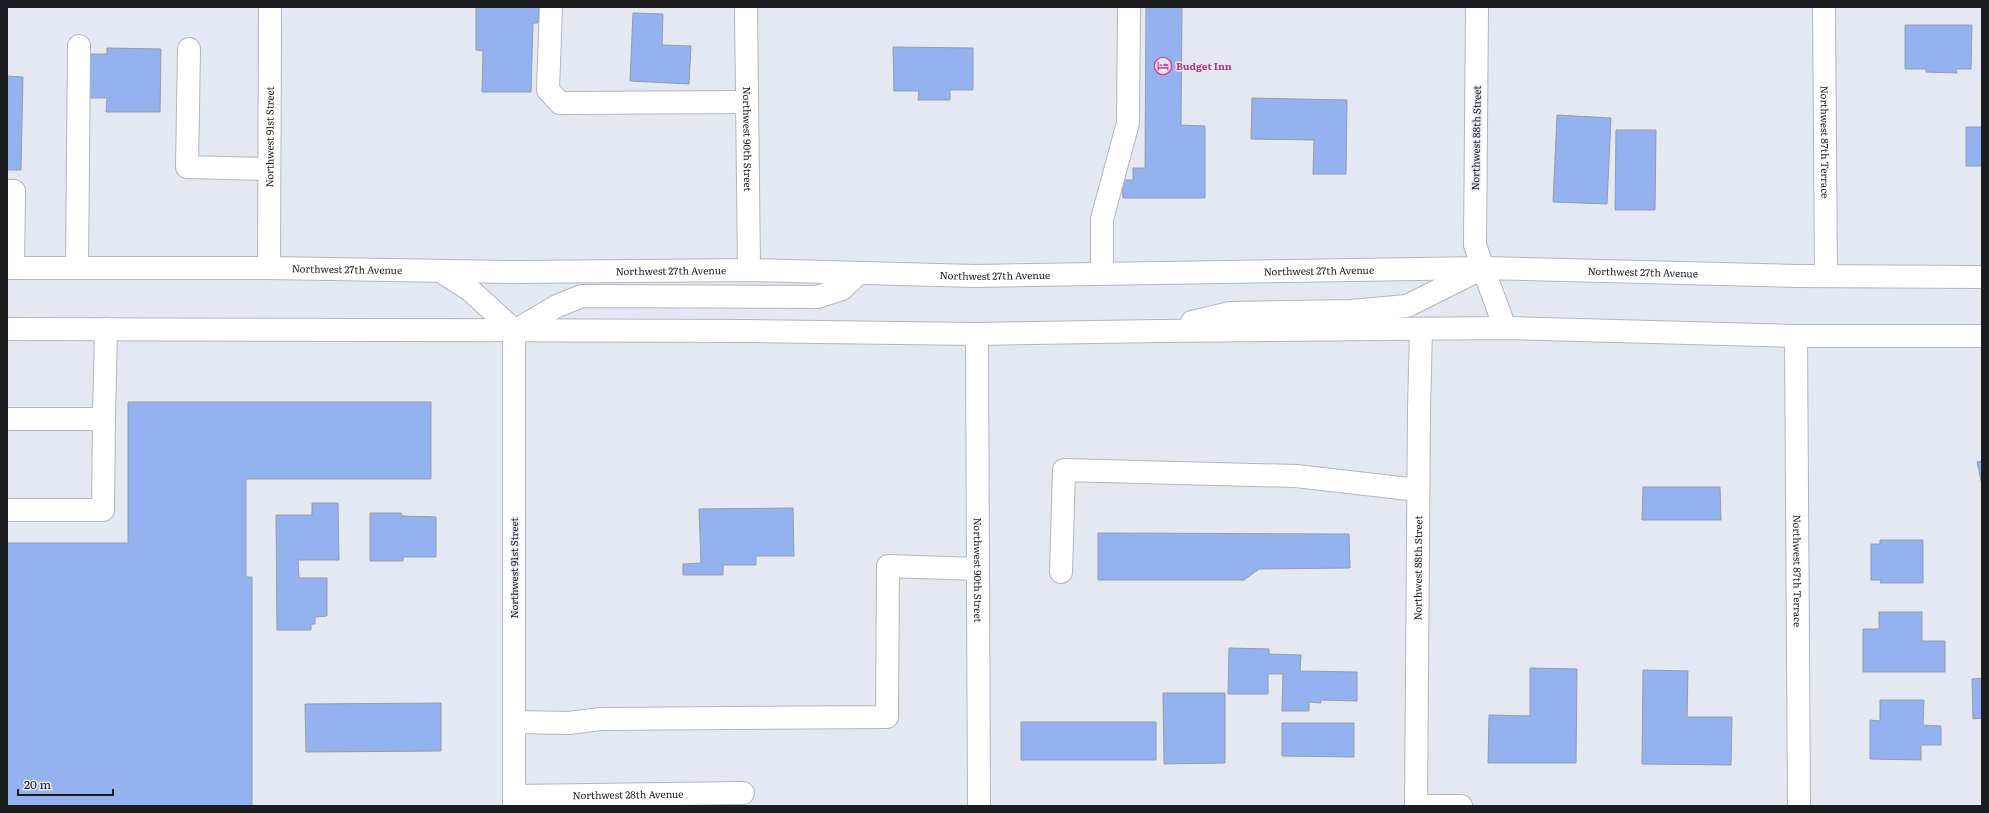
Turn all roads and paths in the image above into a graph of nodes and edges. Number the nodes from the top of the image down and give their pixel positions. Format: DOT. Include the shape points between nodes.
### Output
graph roads {
  1 [pos="270,7"];
  2 [pos="550,7"];
  3 [pos="746,7"];
  4 [pos="1129,7"];
  5 [pos="1477,7"];
  6 [pos="1824,7"];
  7 [pos="79,46"];
  8 [pos="189,49"];
  9 [pos="748,102"];
  10 [pos="269,169"];
  11 [pos="7,191"];
  12 [pos="10,268"];
  13 [pos="77,268"];
  14 [pos="268,268"];
  15 [pos="1483,268"];
  16 [pos="749,270"];
  17 [pos="439,271"];
  18 [pos="859,273"];
  19 [pos="1102,274"];
  20 [pos="1826,276"];
  21 [pos="1982,277"];
  22 [pos="1505,328"];
  23 [pos="7,329"];
  24 [pos="106,329"];
  25 [pos="514,330"];
  26 [pos="1421,330"];
  27 [pos="1159,331"];
  28 [pos="977,334"];
  29 [pos="1796,336"];
  30 [pos="1982,336"];
  31 [pos="7,419"];
  32 [pos="104,419"];
  33 [pos="1418,490"];
  34 [pos="7,510"];
  35 [pos="978,569"];
  36 [pos="1061,572"];
  37 [pos="514,722"];
  38 [pos="743,793"];
  39 [pos="514,801"];
  40 [pos="979,806"];
  41 [pos="1416,806"];
  42 [pos="1461,806"];
  43 [pos="1799,806"];
  1 -- 10 [label="main road, Northwest 91st Street"];
  2 -- 9 [label="main road" via="548,90 560,103"];
  3 -- 9 [label="main road, Northwest 90th Street"];
  4 -- 19 [label="main road" via="1128,123 1102,219"];
  5 -- 15 [label="main road, Northwest 88th Street" via="1475,245"];
  6 -- 20 [label="main road, Northwest 87th Terrace"];
  7 -- 13 [label="main road"];
  8 -- 10 [label="main road" via="187,167"];
  9 -- 16 [label="main road, Northwest 90th Street"];
  10 -- 14 [label="main road, Northwest 91st Street"];
  11 -- 12 [label="main road" via="14,191"];
  12 -- 13 [label="main road, Northwest 27th Avenue"];
  13 -- 14 [label="main road, Northwest 27th Avenue"];
  14 -- 17 [label="main road, Northwest 27th Avenue"];
  15 -- 19 [label="main road, Northwest 27th Avenue"];
  15 -- 20 [label="main road, Northwest 27th Avenue"];
  15 -- 22 [label="main road, Northwest 88th Street"];
  15 -- 27 [label="main road" via="1408,306 1351,311 1230,313"];
  16 -- 17 [label="main road, Northwest 27th Avenue"];
  16 -- 18 [label="main road, Northwest 27th Avenue"];
  17 -- 25 [label="main road" via="470,290"];
  18 -- 19 [label="main road, Northwest 27th Avenue" via="975,276"];
  18 -- 25 [label="main road" via="842,289 817,297 582,296 557,306"];
  20 -- 21 [label="main road, Northwest 27th Avenue"];
  22 -- 26 [label="main road"];
  22 -- 29 [label="main road"];
  23 -- 24 [label="main road"];
  24 -- 25 [label="main road"];
  24 -- 32 [label="main road"];
  25 -- 28 [label="main road"];
  25 -- 37 [label="main road, Northwest 91st Street"];
  26 -- 27 [label="main road"];
  26 -- 33 [label="main road, Northwest 88th Street"];
  27 -- 28 [label="main road"];
  28 -- 35 [label="main road, Northwest 90th Street"];
  29 -- 30 [label="main road"];
  29 -- 43 [label="main road, Northwest 87th Terrace"];
  31 -- 32 [label="main road"];
  32 -- 34 [label="main road" via="103,510"];
  33 -- 36 [label="main road" via="1296,476 1064,470"];
  33 -- 41 [label="main road, Northwest 88th Street"];
  35 -- 37 [label="main road" via="888,566 887,717"];
  35 -- 40 [label="main road, Northwest 90th Street"];
  37 -- 39 [label="main road, Northwest 91st Street"];
  38 -- 39 [label="main road, Northwest 28th Avenue"];
  41 -- 42 [label="main road"];
}
